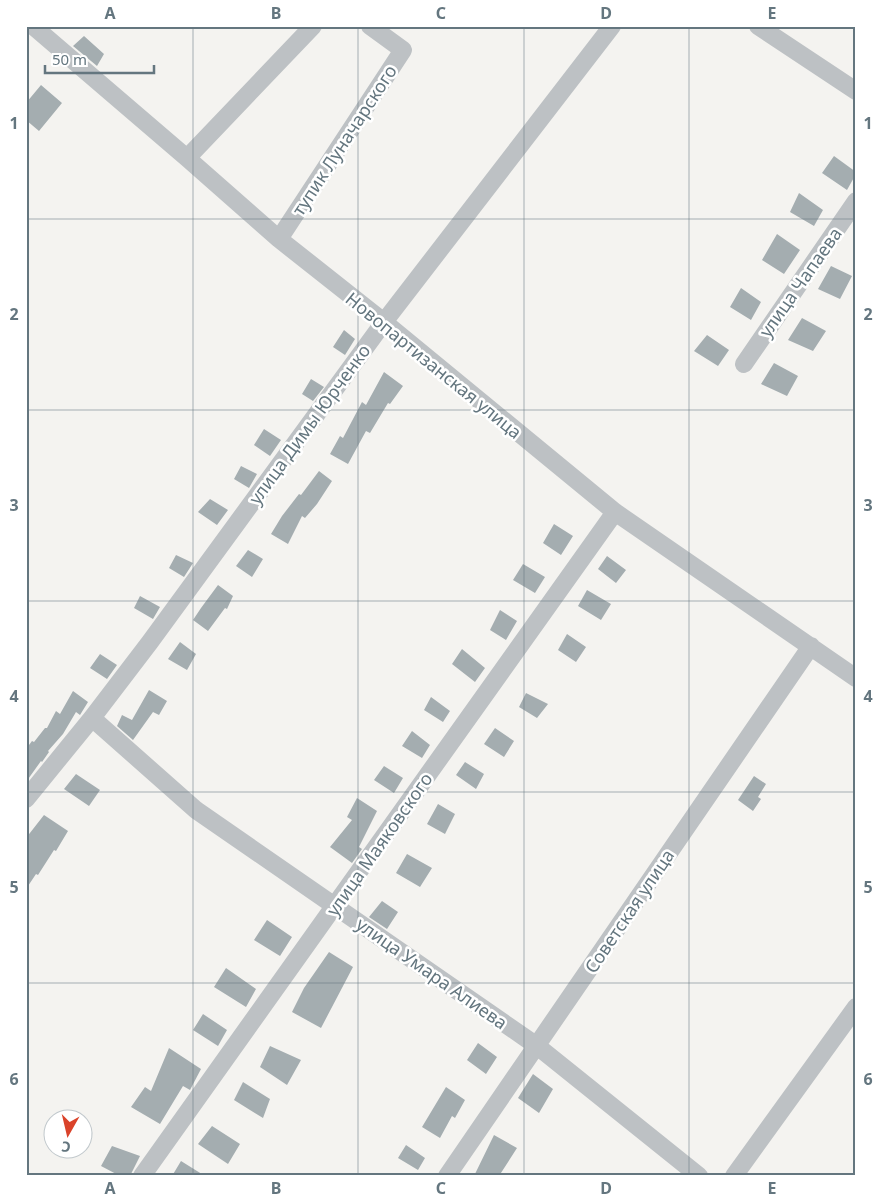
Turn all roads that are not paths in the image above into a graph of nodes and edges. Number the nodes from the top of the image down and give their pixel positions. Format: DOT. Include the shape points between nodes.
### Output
graph roads {
  1 [pos="33,26"];
  2 [pos="313,26"];
  3 [pos="370,26"];
  4 [pos="612,26"];
  5 [pos="758,26"];
  6 [pos="856,91"];
  7 [pos="187,158"];
  8 [pos="856,201"];
  9 [pos="278,239"];
  10 [pos="384,322"];
  11 [pos="744,364"];
  12 [pos="615,512"];
  13 [pos="811,646"];
  14 [pos="856,678"];
  15 [pos="92,718"];
  16 [pos="26,799"];
  17 [pos="335,906"];
  18 [pos="856,1007"];
  19 [pos="537,1046"];
  20 [pos="142,1176"];
  21 [pos="447,1176"];
  22 [pos="698,1176"];
  23 [pos="734,1176"];
  1 -- 7 [label="street, Новопартизанская улица"];
  2 -- 7 [label="street"];
  3 -- 9 [label="street, тупик Луначарского" via="403,50"];
  4 -- 10 [label="street, улица Димы Юрченко"];
  5 -- 6 [label="street"];
  7 -- 9 [label="street, Новопартизанская улица"];
  8 -- 11 [label="street, улица Чапаева"];
  9 -- 10 [label="street, Новопартизанская улица"];
  10 -- 12 [label="street, Новопартизанская улица"];
  10 -- 15 [label="street, улица Димы Юрченко"];
  12 -- 13 [label="street, Новопартизанская улица"];
  12 -- 17 [label="street, улица Маяковского"];
  13 -- 14 [label="street, Новопартизанская улица"];
  13 -- 19 [label="street, Советская улица"];
  15 -- 16 [label="street, улица Димы Юрченко"];
  15 -- 17 [label="street, улица Умара Алиева" via="196,810"];
  17 -- 19 [label="street, улица Умара Алиева"];
  17 -- 20 [label="street, улица Маяковского"];
  18 -- 23 [label="street"];
  19 -- 21 [label="street, Советская улица"];
  19 -- 22 [label="street, улица Умара Алиева"];
}
